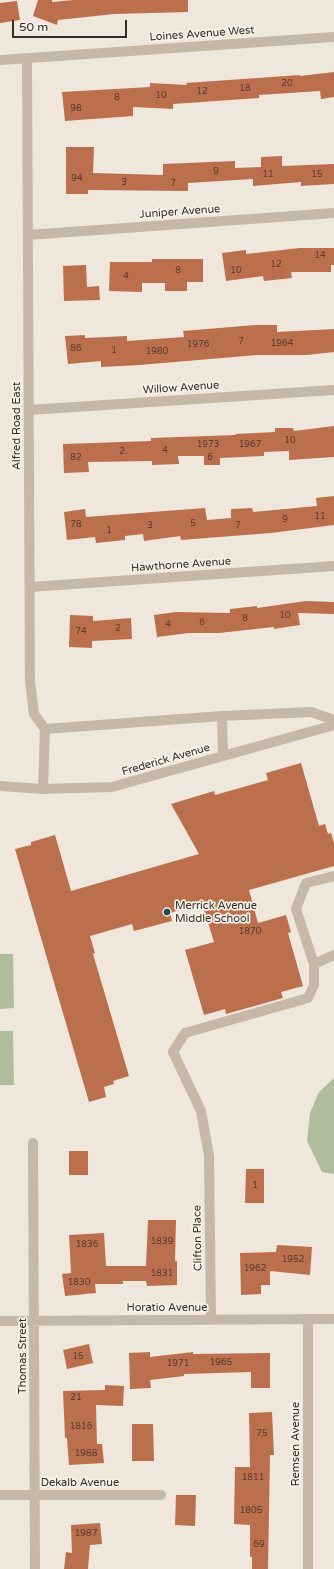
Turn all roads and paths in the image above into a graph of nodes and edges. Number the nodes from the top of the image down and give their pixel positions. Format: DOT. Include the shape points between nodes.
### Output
graph roads {
  1 [pos="334,37"];
  2 [pos="27,59"];
  3 [pos="0,60"];
  4 [pos="334,213"];
  5 [pos="28,235"];
  6 [pos="334,390"];
  7 [pos="29,410"];
  8 [pos="334,566"];
  9 [pos="30,587"];
  10 [pos="222,716"];
  11 [pos="334,720"];
  12 [pos="334,725"];
  13 [pos="45,729"];
  14 [pos="223,756"];
  15 [pos="0,786"];
  16 [pos="43,789"];
  17 [pos="334,876"];
  18 [pos="334,955"];
  19 [pos="314,964"];
  20 [pos="33,1143"];
  21 [pos="211,1319"];
  22 [pos="334,1319"];
  23 [pos="35,1320"];
  24 [pos="308,1320"];
  25 [pos="0,1321"];
  26 [pos="0,1495"];
  27 [pos="35,1495"];
  28 [pos="160,1496"];
  29 [pos="36,1569"];
  30 [pos="308,1569"];
  1 -- 2 [label="street, Loines Avenue West"];
  2 -- 3 [label="street, Loines Avenue West"];
  2 -- 5 [label="street, Alfred Road East"];
  4 -- 5 [label="street, Juniper Avenue"];
  5 -- 7 [label="street, Alfred Road East"];
  6 -- 7 [label="street, Willow Avenue"];
  7 -- 9 [label="street, Alfred Road East"];
  8 -- 9 [label="street, Hawthorne Avenue"];
  9 -- 13 [label="street, Alfred Road East" via="30,681 34,714"];
  10 -- 11 [label="street" via="310,712"];
  10 -- 13 [label="street"];
  10 -- 14 [label="street"];
  12 -- 14 [label="street, Frederick Avenue"];
  13 -- 16 [label="street"];
  14 -- 16 [label="street, Frederick Avenue" via="112,787"];
  15 -- 16 [label="street, Frederick Avenue"];
  17 -- 19 [label="street" via="306,883 296,909"];
  18 -- 19 [label="street"];
  19 -- 21 [label="street, Clifton Place" via="314,985 308,998 185,1034 174,1052 202,1111 209,1156"];
  20 -- 23 [label="street, Thomas Street"];
  21 -- 23 [label="street, Horatio Avenue"];
  21 -- 24 [label="street, Horatio Avenue"];
  22 -- 24 [label="street, Horatio Avenue"];
  23 -- 25 [label="street, Horatio Avenue"];
  23 -- 27 [label="street, Thomas Street"];
  24 -- 30 [label="street, Remsen Avenue"];
  26 -- 27 [label="street, Dekalb Avenue"];
  27 -- 28 [label="street, Dekalb Avenue"];
  27 -- 29 [label="street, Thomas Street"];
}
